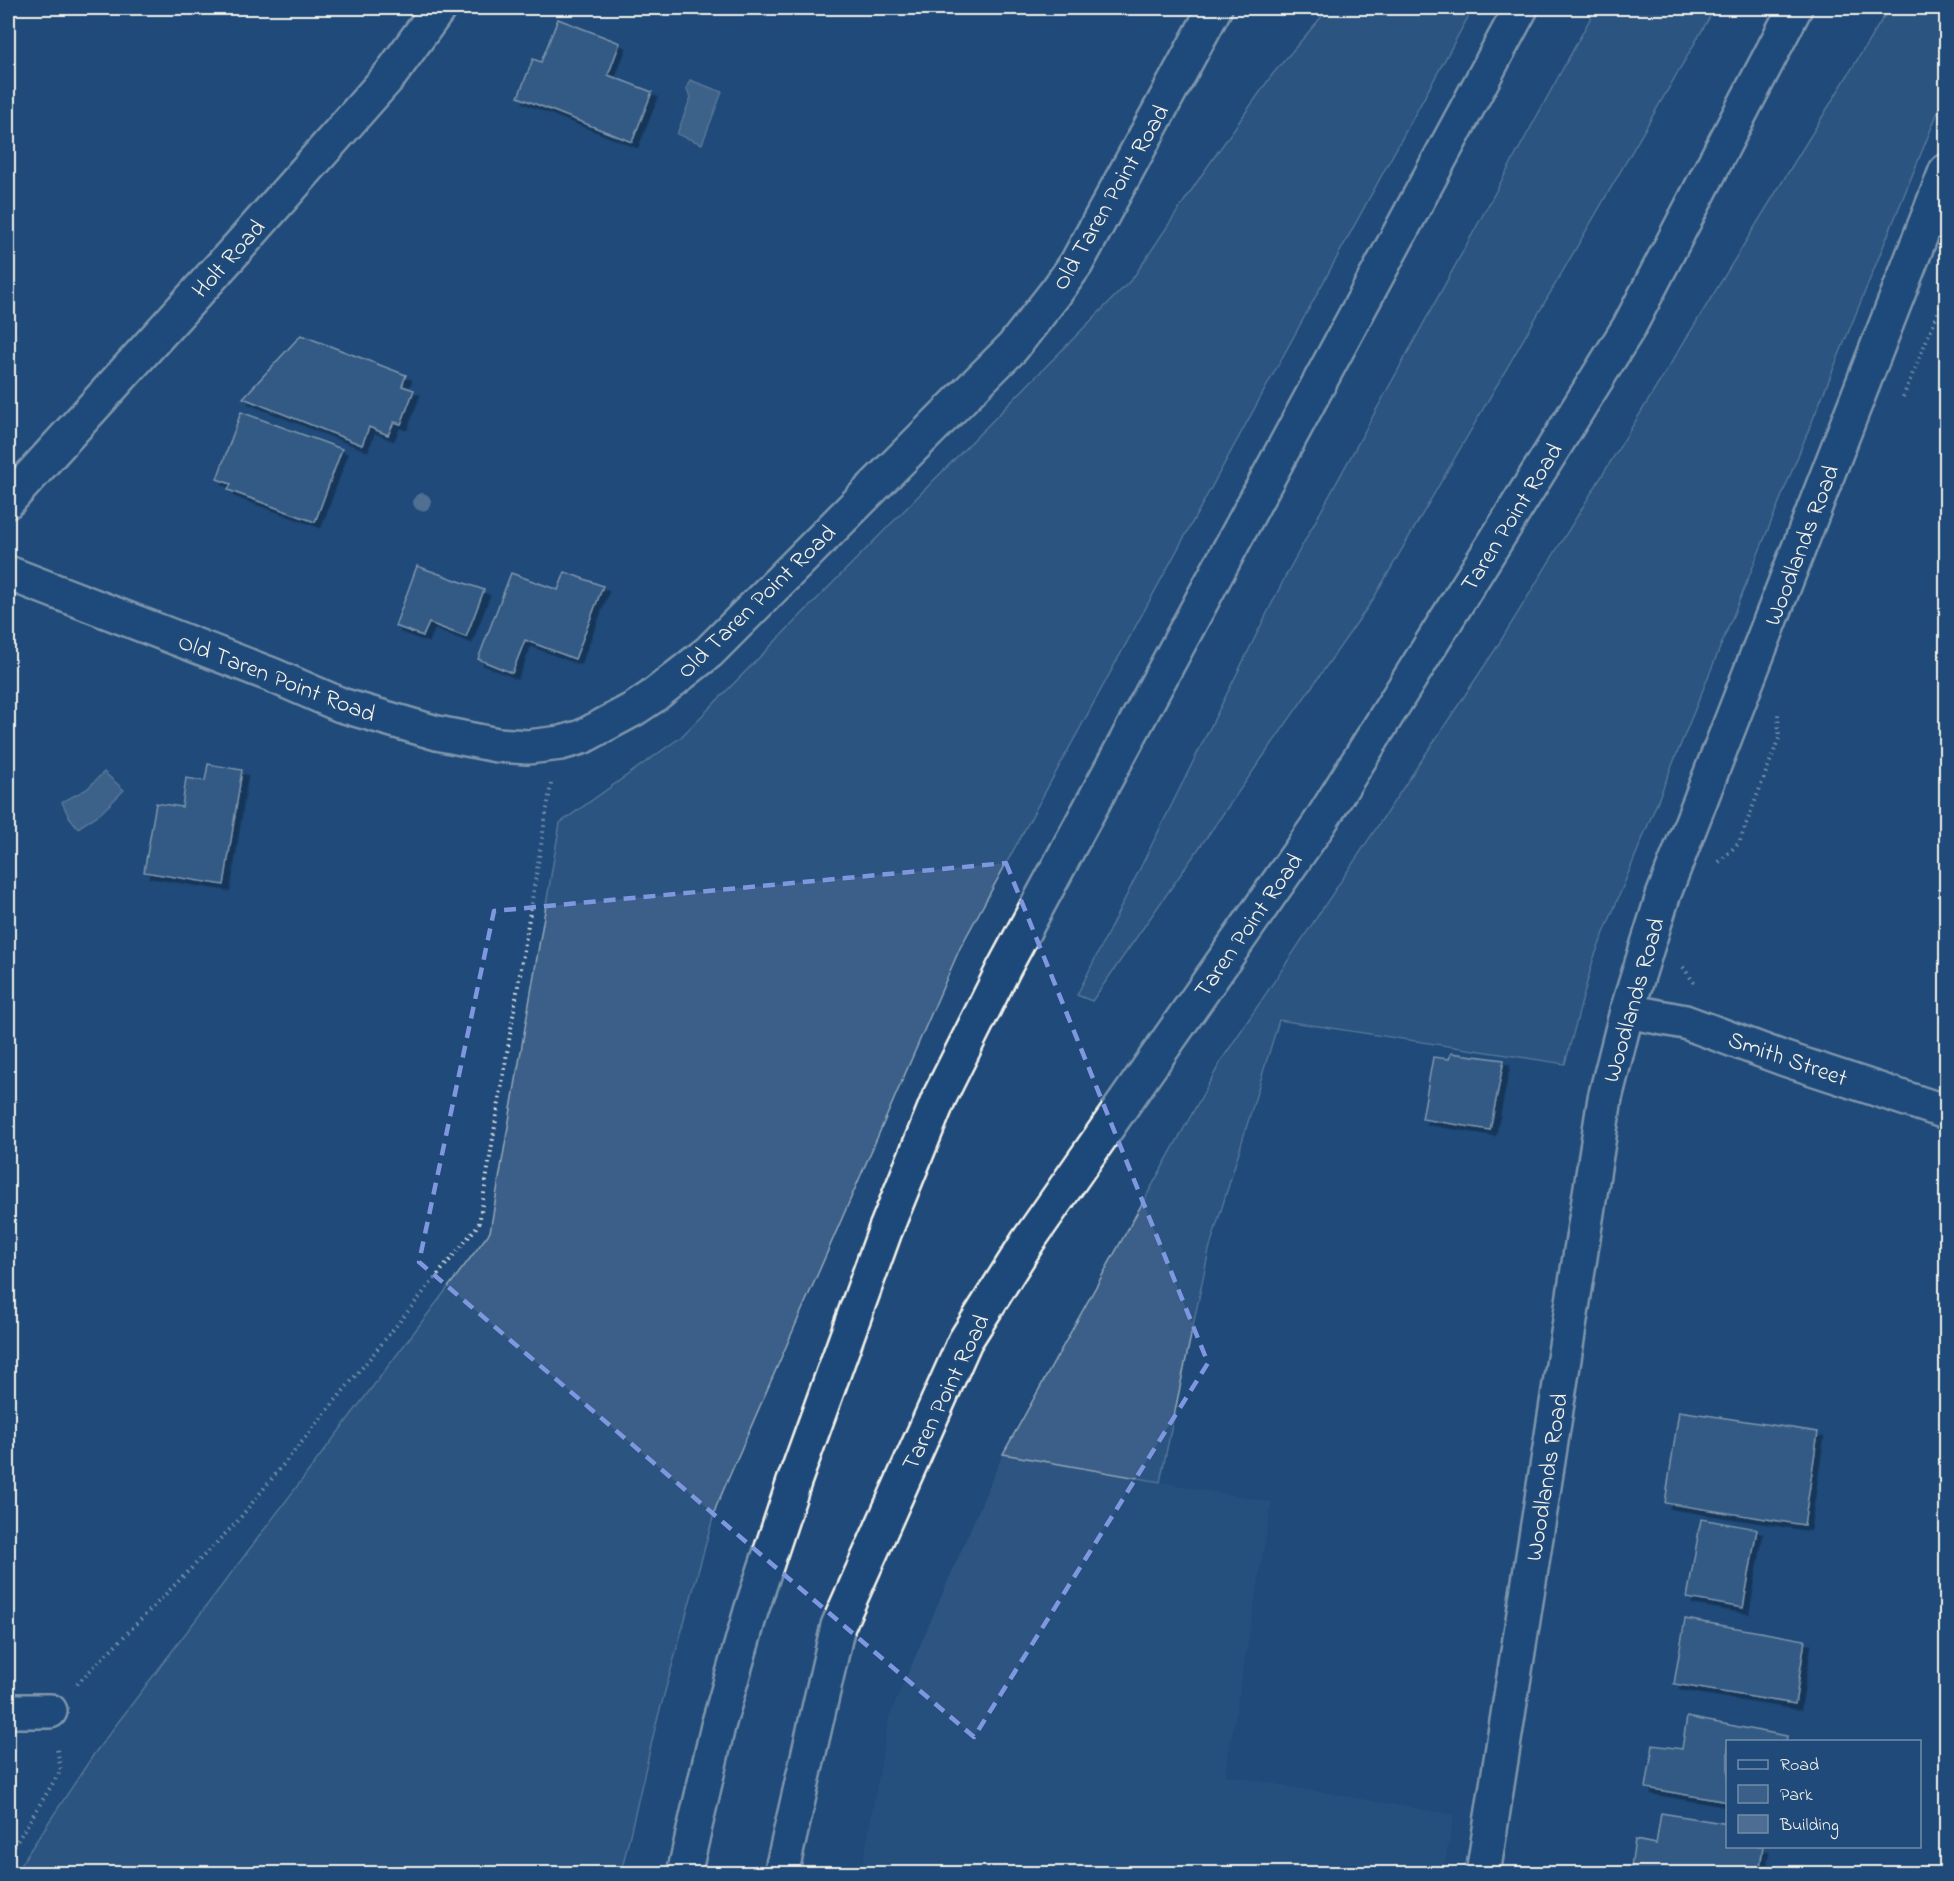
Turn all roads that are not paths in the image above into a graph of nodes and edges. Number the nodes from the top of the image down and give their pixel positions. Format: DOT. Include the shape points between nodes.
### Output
graph roads {
  1 [pos="439,8"];
  2 [pos="1215,8"];
  3 [pos="1521,8"];
  4 [pos="1795,8"];
  5 [pos="1947,171"];
  6 [pos="8,501"];
  7 [pos="8,573"];
  8 [pos="1627,1011"];
  9 [pos="1947,1112"];
  10 [pos="8,1711"];
  11 [pos="50,1711"];
  12 [pos="684,1874"];
  13 [pos="781,1874"];
  14 [pos="1483,1874"];
  1 -- 6 [label="street, Holt Road" via="391,74"];
  2 -- 7 [label="street, Old Taren Point Road" via="1076,264 1013,347 709,652 652,697 582,737 528,747 437,733 341,705"];
  3 -- 12 [label="street" via="1004,968 939,1098 885,1231 751,1611 718,1726"];
  4 -- 13 [label="street, Taren Point Road" via="1610,358 1319,824 1028,1241 965,1341 838,1626"];
  5 -- 8 [label="street, Woodlands Road" via="1663,896"];
  8 -- 9 [label="street, Smith Street" via="1685,1022"];
  8 -- 14 [label="street, Woodlands Road" via="1605,1098"];
  10 -- 11 [label="street"];
}
